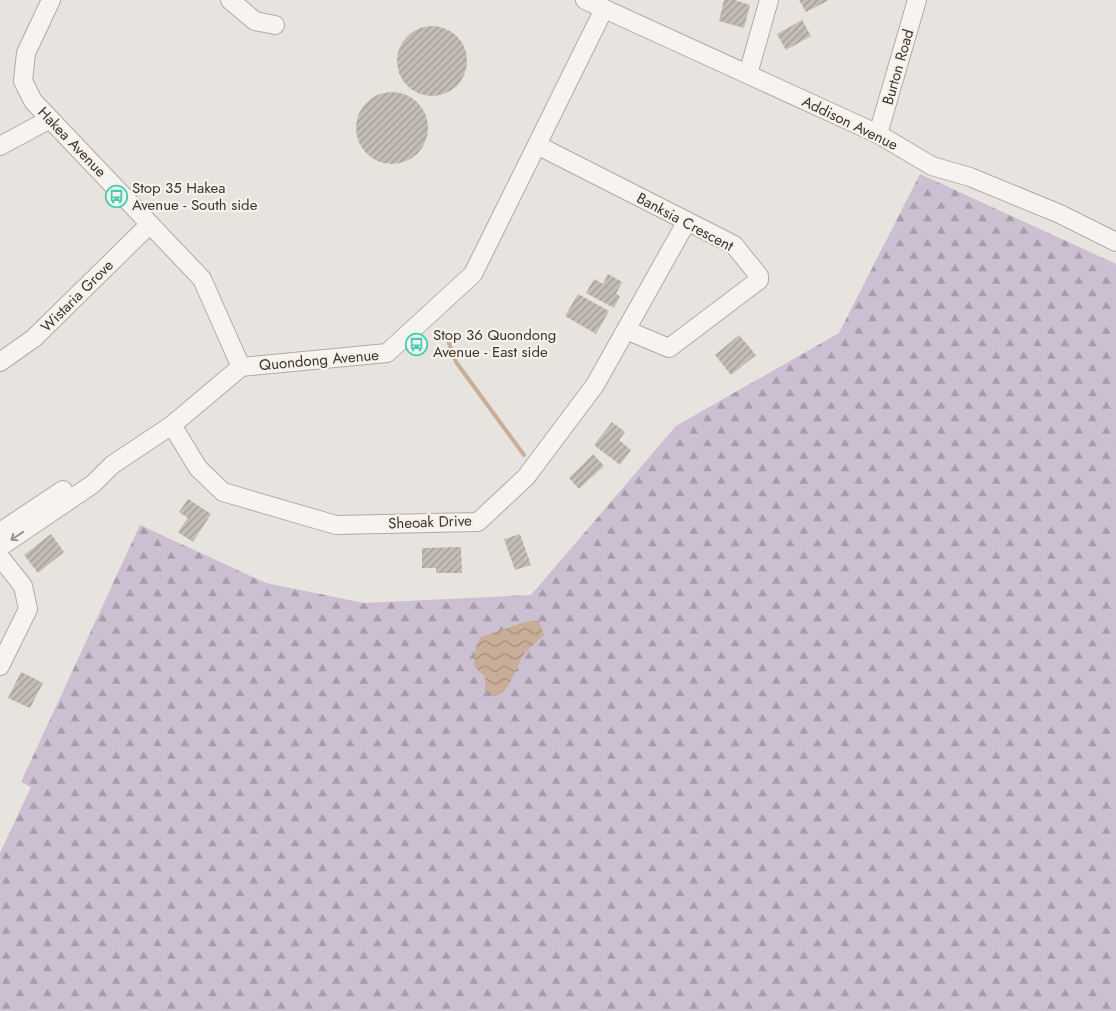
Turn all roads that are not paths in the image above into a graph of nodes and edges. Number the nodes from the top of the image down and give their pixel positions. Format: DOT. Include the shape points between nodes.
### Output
graph roads {
  1 [pos="50,0"];
  2 [pos="230,0"];
  3 [pos="584,0"];
  4 [pos="769,0"];
  5 [pos="917,0"];
  6 [pos="604,9"];
  7 [pos="275,25"];
  8 [pos="748,74"];
  9 [pos="50,119"];
  10 [pos="878,134"];
  11 [pos="537,145"];
  12 [pos="0,146"];
  13 [pos="687,221"];
  14 [pos="150,224"];
  15 [pos="1116,242"];
  16 [pos="626,330"];
  17 [pos="0,362"];
  18 [pos="241,367"];
  19 [pos="172,425"];
  20 [pos="112,465"];
  21 [pos="0,532"];
  22 [pos="0,547"];
  23 [pos="0,557"];
  24 [pos="0,666"];
  1 -- 9 [label="street, Hakea Avenue" via="26,53 23,81 33,102"];
  2 -- 7 [label="street" via="255,21"];
  3 -- 6 [label="street, Addison Avenue"];
  4 -- 8 [label="street"];
  5 -- 10 [label="street, Burton Road"];
  6 -- 8 [label="street, Addison Avenue"];
  6 -- 11 [label="street, Quondong Avenue"];
  8 -- 10 [label="street, Addison Avenue"];
  9 -- 12 [label="street"];
  9 -- 14 [label="street, Hakea Avenue"];
  10 -- 15 [label="street, Addison Avenue" via="932,166 970,177 1060,214"];
  11 -- 13 [label="street, Banksia Crescent"];
  11 -- 18 [label="street, Quondong Avenue" via="473,274 387,353"];
  13 -- 16 [label="street, Sheoak Drive"];
  13 -- 16 [label="street, Banksia Crescent" via="734,245 759,280 669,348"];
  14 -- 17 [label="street, Wistaria Grove" via="34,338"];
  14 -- 18 [label="street, Hakea Avenue" via="202,279"];
  16 -- 19 [label="street, Sheoak Drive" via="595,385 526,477 478,522 336,524 223,492 198,468"];
  18 -- 19 [label="street, Quondong Avenue"];
  19 -- 20 [label="street, Quondong Avenue"];
  20 -- 21 [label="street, Quondong Avenue" via="86,475"];
  20 -- 22 [label="street, Quondong Avenue, one-way" via="94,484"];
  23 -- 24 [label="street" via="22,586 28,609"];
}
